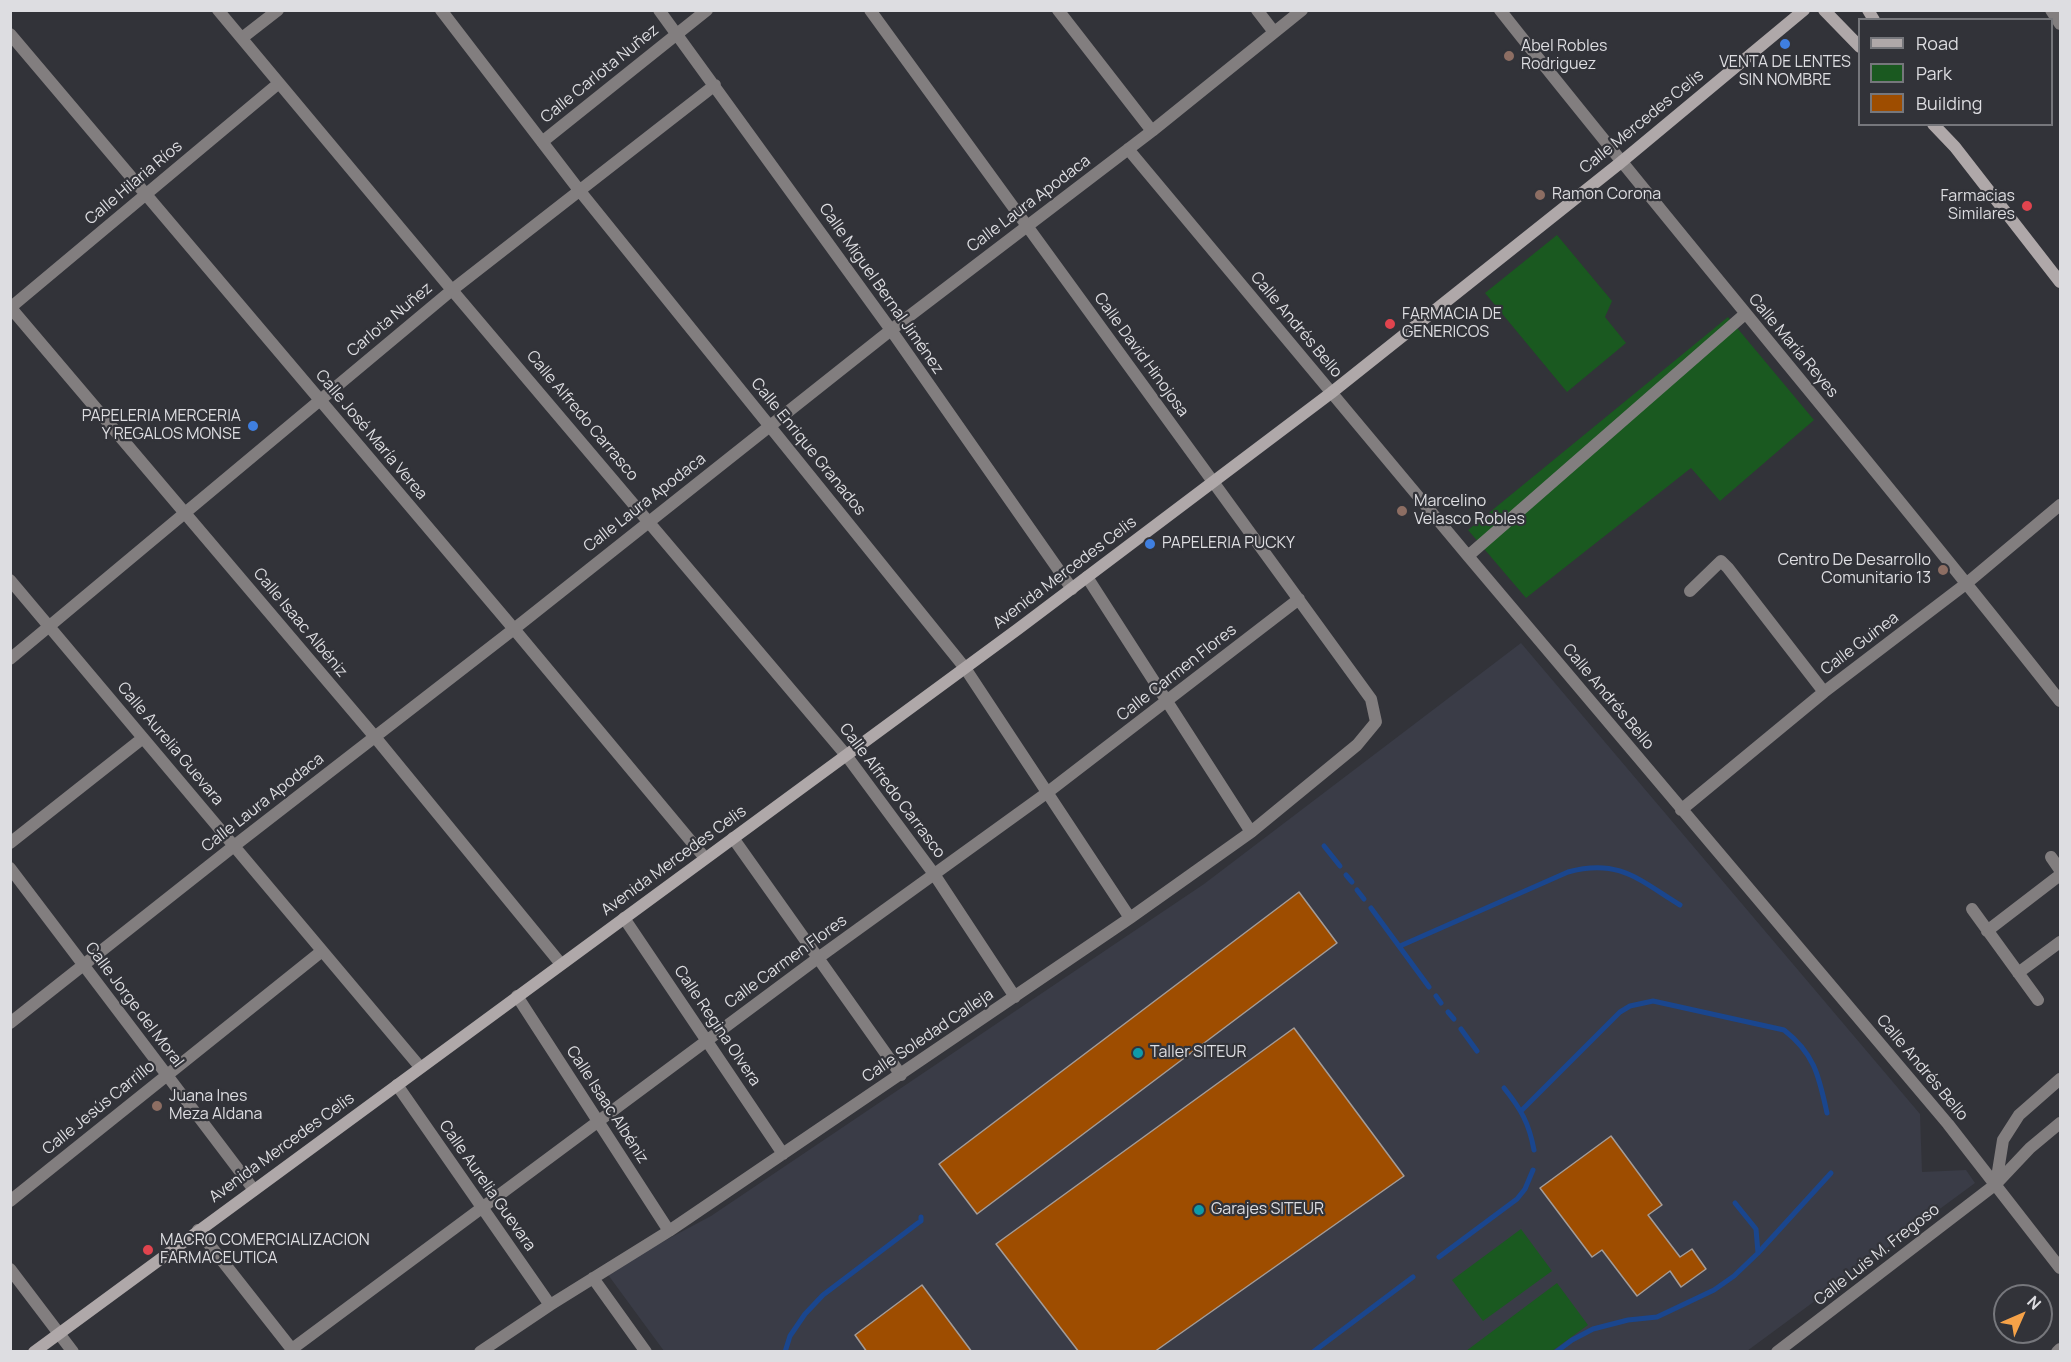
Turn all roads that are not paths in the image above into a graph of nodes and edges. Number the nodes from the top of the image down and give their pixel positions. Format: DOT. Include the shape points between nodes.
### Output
graph roads {
  1 [pos="219,10"];
  2 [pos="279,10"];
  3 [pos="441,10"];
  4 [pos="659,10"];
  5 [pos="707,10"];
  6 [pos="870,10"];
  7 [pos="1058,10"];
  8 [pos="1257,10"];
  9 [pos="1302,10"];
  10 [pos="1500,10"];
  11 [pos="1804,10"];
  12 [pos="1824,10"];
  13 [pos="2051,10"];
  14 [pos="2061,24"];
  15 [pos="1275,33"];
  16 [pos="10,34"];
  17 [pos="677,34"];
  18 [pos="242,38"];
  19 [pos="1858,45"];
  20 [pos="279,83"];
  21 [pos="715,86"];
  22 [pos="1935,126"];
  23 [pos="1942,126"];
  24 [pos="1152,131"];
  25 [pos="542,142"];
  26 [pos="1955,147"];
  27 [pos="1128,149"];
  28 [pos="1620,163"];
  29 [pos="579,190"];
  30 [pos="145,195"];
  31 [pos="1027,226"];
  32 [pos="2061,282"];
  33 [pos="452,290"];
  34 [pos="11,307"];
  35 [pos="1745,314"];
  36 [pos="891,330"];
  37 [pos="1331,393"];
  38 [pos="320,400"];
  39 [pos="770,426"];
  40 [pos="1213,482"];
  41 [pos="2061,505"];
  42 [pos="186,513"];
  43 [pos="649,521"];
  44 [pos="1468,556"];
  45 [pos="1088,577"];
  46 [pos="10,580"];
  47 [pos="1967,583"];
  48 [pos="1072,589"];
  49 [pos="1690,591"];
  50 [pos="1299,599"];
  51 [pos="50,627"];
  52 [pos="514,629"];
  53 [pos="10,659"];
  54 [pos="965,668"];
  55 [pos="1824,692"];
  56 [pos="1167,701"];
  57 [pos="2061,701"];
  58 [pos="1376,722"];
  59 [pos="375,737"];
  60 [pos="143,738"];
  61 [pos="846,755"];
  62 [pos="1048,792"];
  63 [pos="1682,810"];
  64 [pos="1251,832"];
  65 [pos="734,838"];
  66 [pos="10,843"];
  67 [pos="234,846"];
  68 [pos="2051,857"];
  69 [pos="705,858"];
  70 [pos="10,868"];
  71 [pos="2061,870"];
  72 [pos="934,874"];
  73 [pos="2061,875"];
  74 [pos="1972,909"];
  75 [pos="624,918"];
  76 [pos="1130,918"];
  77 [pos="1987,931"];
  78 [pos="2061,942"];
  79 [pos="322,951"];
  80 [pos="818,958"];
  81 [pos="561,964"];
  82 [pos="83,966"];
  83 [pos="2019,974"];
  84 [pos="517,996"];
  85 [pos="1015,997"];
  86 [pos="2037,1000"];
  87 [pos="10,1023"];
  88 [pos="707,1041"];
  89 [pos="420,1068"];
  90 [pos="166,1075"];
  91 [pos="901,1075"];
  92 [pos="2061,1079"];
  93 [pos="397,1085"];
  94 [pos="598,1121"];
  95 [pos="2061,1123"];
  96 [pos="783,1154"];
  97 [pos="1996,1184"];
  98 [pos="254,1190"];
  99 [pos="10,1201"];
  100 [pos="481,1208"];
  101 [pos="198,1230"];
  102 [pos="669,1231"];
  103 [pos="2061,1268"];
  104 [pos="10,1269"];
  105 [pos="593,1278"];
  106 [pos="550,1305"];
  107 [pos="59,1333"];
  108 [pos="2061,1349"];
  109 [pos="293,1350"];
  110 [pos="34,1352"];
  111 [pos="73,1352"];
  112 [pos="480,1352"];
  113 [pos="646,1352"];
  114 [pos="1778,1352"];
  115 [pos="2057,1352"];
  1 -- 18 [label="street, Calle Alfredo Carrasco"];
  2 -- 18 [label="street"];
  3 -- 25 [label="street, Calle Enrique Granados"];
  4 -- 17 [label="street, Calle Miguel Bernal Jiménez"];
  5 -- 17 [label="street, Calle Carlota Nuñez"];
  6 -- 31 [label="street, Calle David Hinojosa"];
  7 -- 24 [label="street"];
  8 -- 15 [label="street"];
  9 -- 15 [label="street, Calle Laura Apodaca"];
  10 -- 28 [label="street, Calle María Reyes"];
  11 -- 28 [label="main road, Calle Mercedes Celis"];
  12 -- 19 [label="main road"];
  13 -- 14 [label="street"];
  15 -- 24 [label="street, Calle Laura Apodaca"];
  16 -- 30 [label="street, Calle José María Verea"];
  17 -- 21 [label="street, Calle Miguel Bernal Jiménez"];
  17 -- 25 [label="street, Calle Carlota Nuñez"];
  18 -- 20 [label="street, Calle Alfredo Carrasco"];
  20 -- 30 [label="street, Calle Hilaria Ríos"];
  20 -- 33 [label="street, Calle Alfredo Carrasco"];
  21 -- 29 [label="street, Carlota Nuñez"];
  21 -- 36 [label="street, Calle Miguel Bernal Jiménez"];
  22 -- 26 [label="main road"];
  23 -- 26 [label="main road"];
  24 -- 27 [label="street, Calle Laura Apodaca"];
  25 -- 29 [label="street, Calle Enrique Granados"];
  26 -- 32 [label="main road"];
  27 -- 31 [label="street, Calle Laura Apodaca"];
  27 -- 37 [label="street, Calle Andrés Bello"];
  28 -- 35 [label="street, Calle María Reyes"];
  28 -- 37 [label="main road, Calle Mercedes Celis"];
  29 -- 33 [label="street, Carlota Nuñez"];
  29 -- 39 [label="street, Calle Enrique Granados"];
  30 -- 34 [label="street, Calle Hilaria Ríos"];
  30 -- 38 [label="street, Calle José María Verea"];
  31 -- 36 [label="street, Calle Laura Apodaca"];
  31 -- 40 [label="street, Calle David Hinojosa"];
  33 -- 38 [label="street, Carlota Nuñez"];
  33 -- 43 [label="street, Calle Alfredo Carrasco"];
  34 -- 42 [label="street, Calle Isaac Albéniz"];
  35 -- 44 [label="street"];
  35 -- 47 [label="street, Calle María Reyes"];
  36 -- 39 [label="street, Calle Laura Apodaca"];
  36 -- 48 [label="street, Calle Miguel Bernal Jiménez"];
  37 -- 40 [label="main road, Avenida Mercedes Celis"];
  37 -- 44 [label="street, Calle Andrés Bello"];
  38 -- 42 [label="street, Carlota Nuñez"];
  38 -- 52 [label="street, Calle José María Verea"];
  39 -- 43 [label="street, Calle Laura Apodaca"];
  39 -- 54 [label="street, Calle Enrique Granados"];
  40 -- 45 [label="main road, Avenida Mercedes Celis"];
  40 -- 50 [label="street, Calle David Hinojosa"];
  41 -- 47 [label="street, Calle Guinea"];
  42 -- 51 [label="street, Carlota Nuñez"];
  42 -- 59 [label="street, Calle Isaac Albéniz"];
  43 -- 52 [label="street, Calle Laura Apodaca"];
  43 -- 61 [label="street, Calle Alfredo Carrasco"];
  44 -- 63 [label="street, Calle Andrés Bello"];
  45 -- 48 [label="main road, Avenida Mercedes Celis"];
  45 -- 56 [label="street"];
  46 -- 51 [label="street, Calle Aurelia Guevara"];
  47 -- 55 [label="street, Calle Guinea"];
  47 -- 57 [label="street, Calle María Reyes"];
  48 -- 54 [label="main road, Avenida Mercedes Celis"];
  49 -- 55 [label="street" via="1721,561"];
  50 -- 56 [label="street, Calle Carmen Flores"];
  50 -- 58 [label="street, Calle David Hinojosa" via="1371,699"];
  51 -- 53 [label="street, Carlota Nuñez"];
  51 -- 60 [label="street, Calle Aurelia Guevara"];
  52 -- 59 [label="street, Calle Laura Apodaca"];
  52 -- 69 [label="street, Calle José María Verea"];
  54 -- 61 [label="main road, Avenida Mercedes Celis"];
  54 -- 62 [label="street, Calle Enrique Granados"];
  55 -- 63 [label="street, Calle Guinea"];
  56 -- 62 [label="street, Calle Carmen Flores"];
  56 -- 64 [label="street"];
  58 -- 64 [label="street, Calle Soledad Calleja" via="1357,745"];
  59 -- 67 [label="street, Calle Laura Apodaca"];
  59 -- 81 [label="street, Calle Isaac Albéniz"];
  60 -- 66 [label="street"];
  60 -- 67 [label="street, Calle Aurelia Guevara"];
  61 -- 65 [label="main road, Avenida Mercedes Celis"];
  61 -- 72 [label="street, Calle Alfredo Carrasco"];
  62 -- 72 [label="street, Calle Carmen Flores"];
  62 -- 76 [label="street, Calle Enrique Granados"];
  63 -- 97 [label="street, Calle Andrés Bello"];
  64 -- 76 [label="street, Calle Soledad Calleja"];
  65 -- 69 [label="main road, Avenida Mercedes Celis"];
  65 -- 80 [label="street"];
  67 -- 79 [label="street, Calle Aurelia Guevara"];
  67 -- 82 [label="street, Calle Laura Apodaca"];
  68 -- 71 [label="street"];
  69 -- 75 [label="main road, Avenida Mercedes Celis"];
  70 -- 82 [label="street, Calle Jorge del Moral"];
  72 -- 80 [label="street, Calle Carmen Flores"];
  72 -- 85 [label="street, Calle Alfredo Carrasco"];
  73 -- 77 [label="street"];
  74 -- 77 [label="street"];
  75 -- 81 [label="main road, Avenida Mercedes Celis"];
  75 -- 88 [label="street, Calle Regina Olvera"];
  76 -- 85 [label="street, Calle Soledad Calleja"];
  77 -- 83 [label="street"];
  78 -- 83 [label="street"];
  79 -- 89 [label="street, Calle Aurelia Guevara"];
  79 -- 90 [label="street, Calle Jesús Carrillo"];
  80 -- 88 [label="street, Calle Carmen Flores"];
  80 -- 91 [label="street"];
  81 -- 84 [label="main road, Avenida Mercedes Celis"];
  82 -- 87 [label="street, Calle Laura Apodaca"];
  82 -- 90 [label="street, Calle Jorge del Moral"];
  83 -- 86 [label="street"];
  84 -- 89 [label="main road, Avenida Mercedes Celis"];
  84 -- 94 [label="street, Calle Isaac Albéniz"];
  85 -- 91 [label="street, Calle Soledad Calleja"];
  88 -- 94 [label="street, Calle Carmen Flores"];
  88 -- 96 [label="street, Calle Regina Olvera"];
  89 -- 93 [label="main road, Avenida Mercedes Celis"];
  90 -- 98 [label="street, Calle Jorge del Moral"];
  90 -- 99 [label="street, Calle Jesús Carrillo"];
  91 -- 96 [label="street, Calle Soledad Calleja"];
  92 -- 97 [label="street" via="2019,1115 2003,1140"];
  93 -- 98 [label="main road, Avenida Mercedes Celis"];
  93 -- 100 [label="street, Calle Aurelia Guevara"];
  94 -- 100 [label="street, Calle Carmen Flores"];
  94 -- 102 [label="street, Calle Isaac Albéniz"];
  95 -- 97 [label="street, Calle Luis M. Fregoso"];
  96 -- 102 [label="street, Calle Soledad Calleja"];
  97 -- 103 [label="street, Calle Andrés Bello"];
  97 -- 114 [label="street, Calle Luis M. Fregoso"];
  98 -- 101 [label="main road, Avenida Mercedes Celis"];
  100 -- 106 [label="street, Calle Aurelia Guevara"];
  100 -- 109 [label="street, Calle Carmen Flores"];
  101 -- 107 [label="main road, Avenida Mercedes Celis"];
  101 -- 109 [label="street"];
  102 -- 105 [label="street, Calle Soledad Calleja"];
  104 -- 107 [label="street"];
  105 -- 106 [label="street, Calle Soledad Calleja"];
  105 -- 113 [label="street"];
  106 -- 112 [label="street, Calle Soledad Calleja"];
  107 -- 110 [label="main road, Avenida Mercedes Celis"];
  107 -- 111 [label="street"];
  108 -- 115 [label="street"];
}
